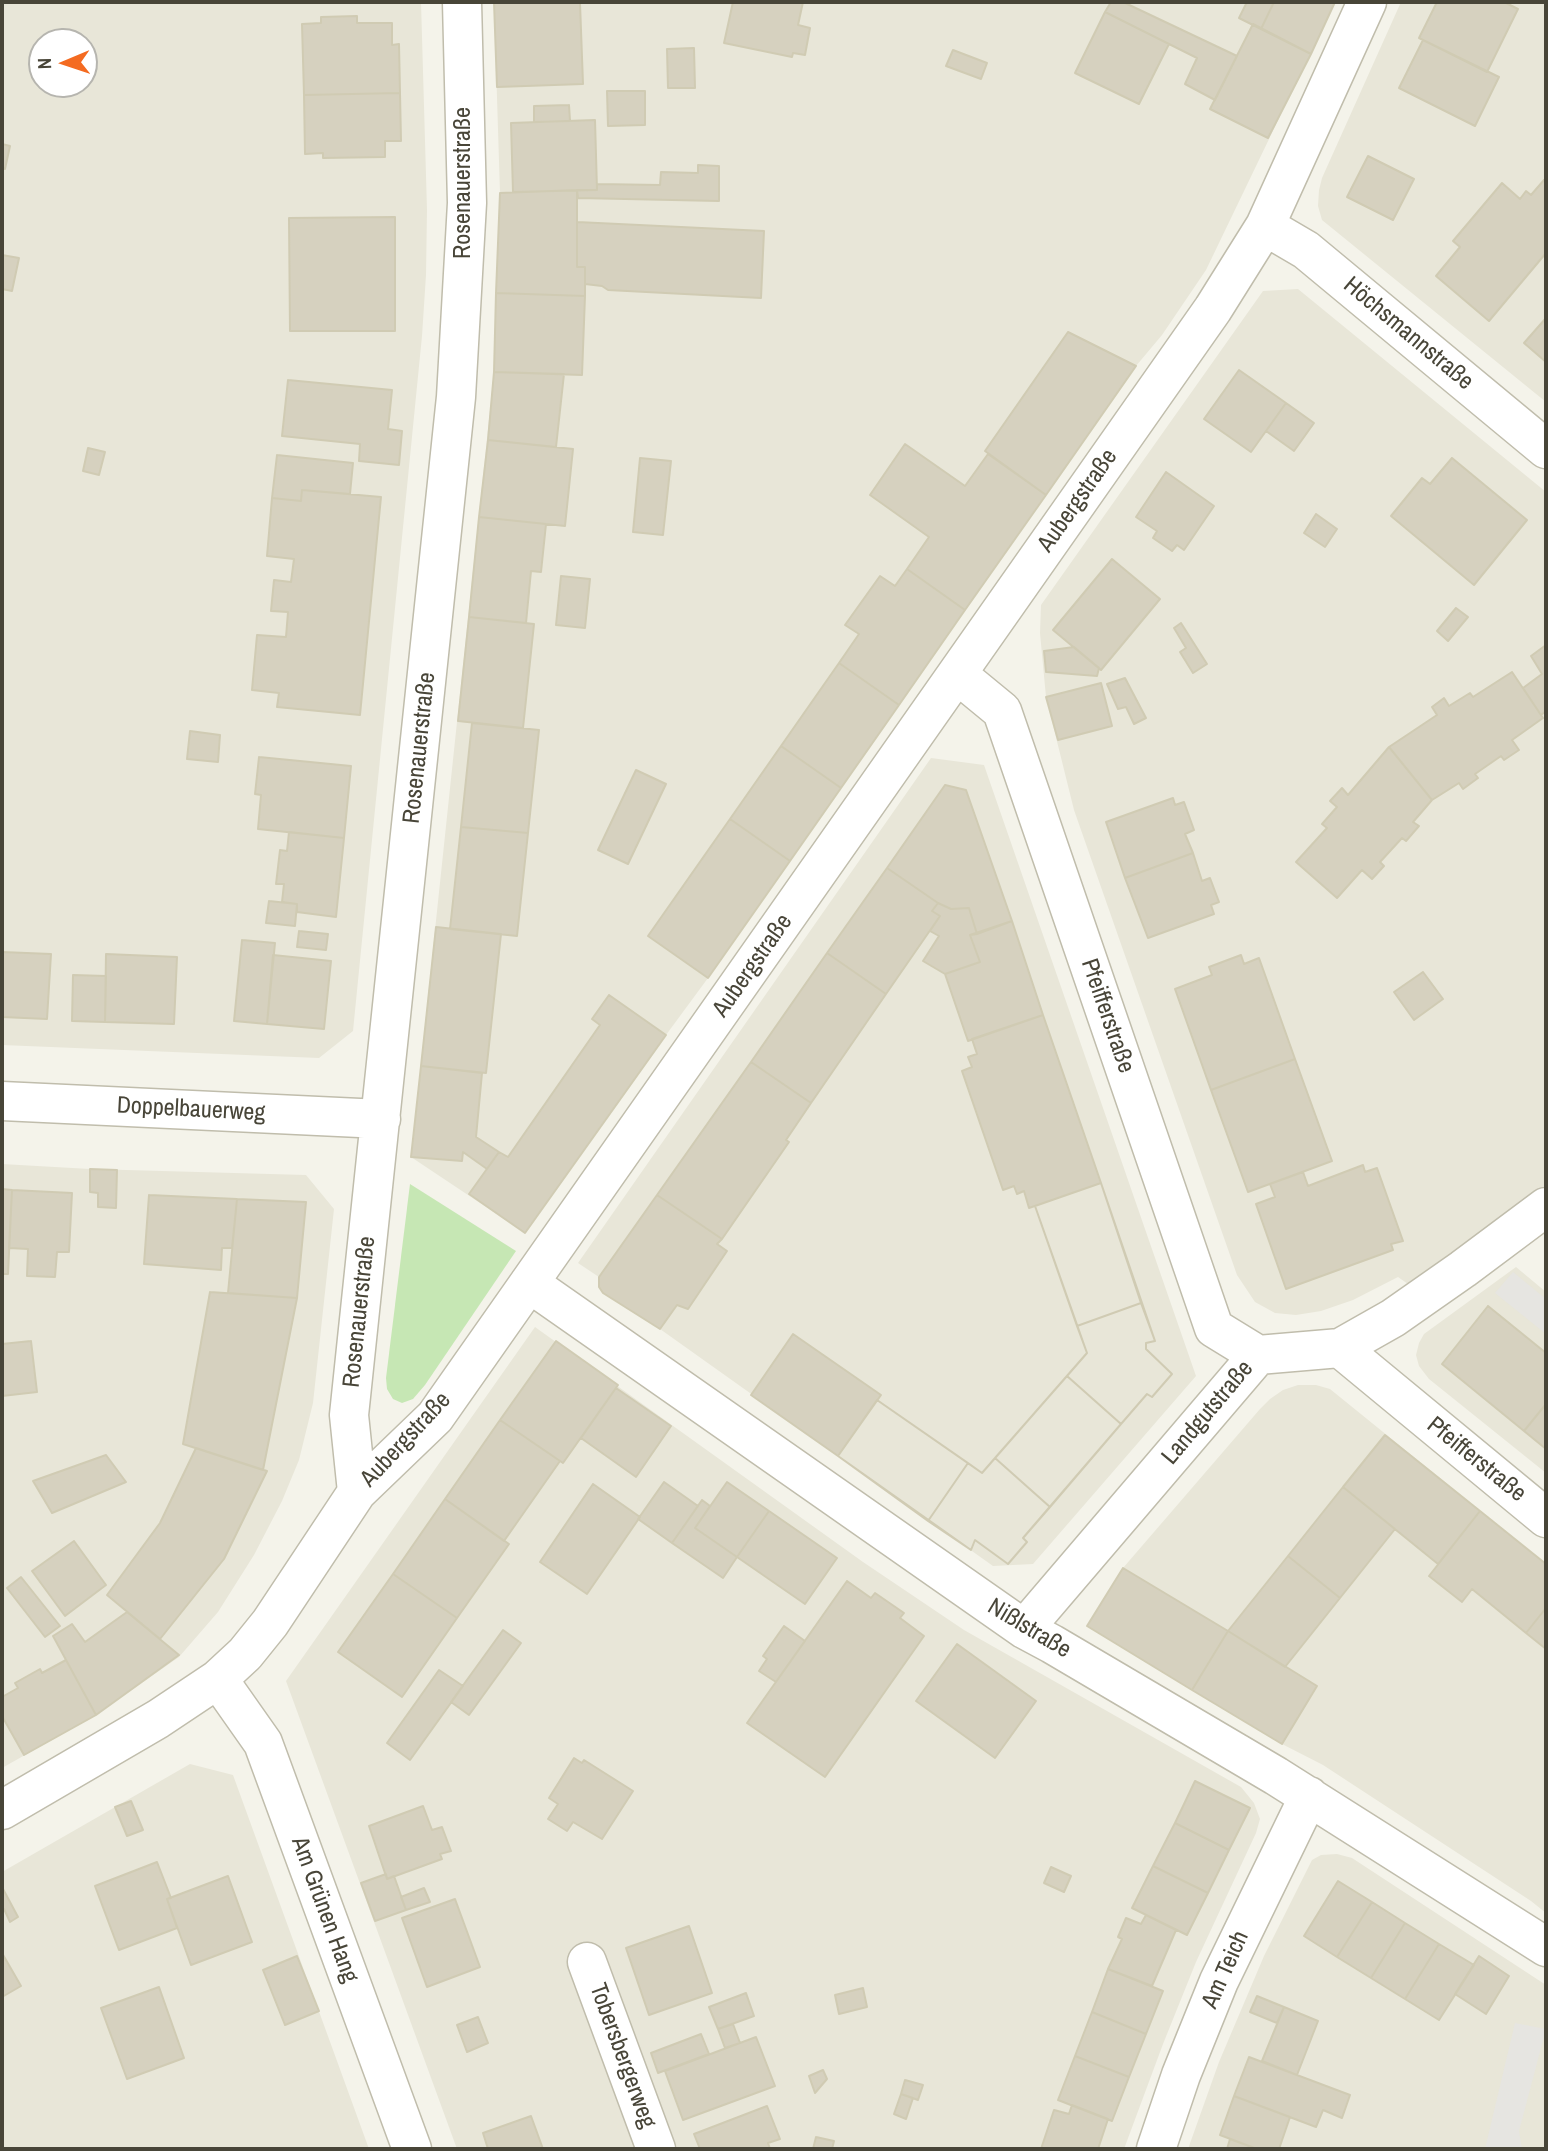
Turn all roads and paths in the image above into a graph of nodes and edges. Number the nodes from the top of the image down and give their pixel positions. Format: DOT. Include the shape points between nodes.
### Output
graph roads {
  1 [pos="462,2"];
  2 [pos="1367,2"];
  3 [pos="1265,226"];
  4 [pos="1546,449"];
  5 [pos="957,674"];
  6 [pos="2,1101"];
  7 [pos="381,1119"];
  8 [pos="1546,1207"];
  9 [pos="529,1283"];
  10 [pos="1340,1348"];
  11 [pos="1258,1355"];
  12 [pos="357,1492"];
  13 [pos="1546,1518"];
  14 [pos="1024,1629"];
  15 [pos="218,1679"];
  16 [pos="1309,1796"];
  17 [pos="2,1810"];
  18 [pos="1546,1947"];
  19 [pos="587,1962"];
  20 [pos="412,2149"];
  21 [pos="656,2149"];
  22 [pos="1156,2149"];
  1 -- 7 [label="street, Rosenauerstraße" via="467,204 456,397"];
  2 -- 3 [label="street, Aubergstraße"];
  3 -- 4 [label="street, Höchsmannstraße" via="1306,250"];
  3 -- 5 [label="street, Aubergstraße" via="1213,309"];
  5 -- 9 [label="street, Aubergstraße"];
  5 -- 11 [label="street, Pfeifferstraße" via="1002,711 1214,1328"];
  6 -- 7 [label="street, Doppelbauerweg"];
  7 -- 12 [label="street, Rosenauerstraße" via="349,1415"];
  8 -- 10 [label="street, Landgutstraße" via="1393,1318"];
  9 -- 12 [label="street, Aubergstraße" via="435,1417"];
  9 -- 14 [label="street, Nißlstraße"];
  10 -- 11 [label="street, Landgutstraße"];
  10 -- 13 [label="street, Pfeifferstraße"];
  11 -- 14 [label="street, Landgutstraße"];
  12 -- 15 [label="street, Aubergstraße" via="271,1623"];
  14 -- 16 [label="street, Nißlstraße"];
  15 -- 17 [label="street, Aubergstraße"];
  15 -- 20 [label="street, Am Grünen Hang" via="263,1743"];
  16 -- 18 [label="street, Nißlstraße"];
  16 -- 22 [label="street, Am Teich" via="1219,1981"];
  19 -- 21 [label="street, Tobersbergerweg"];
}
